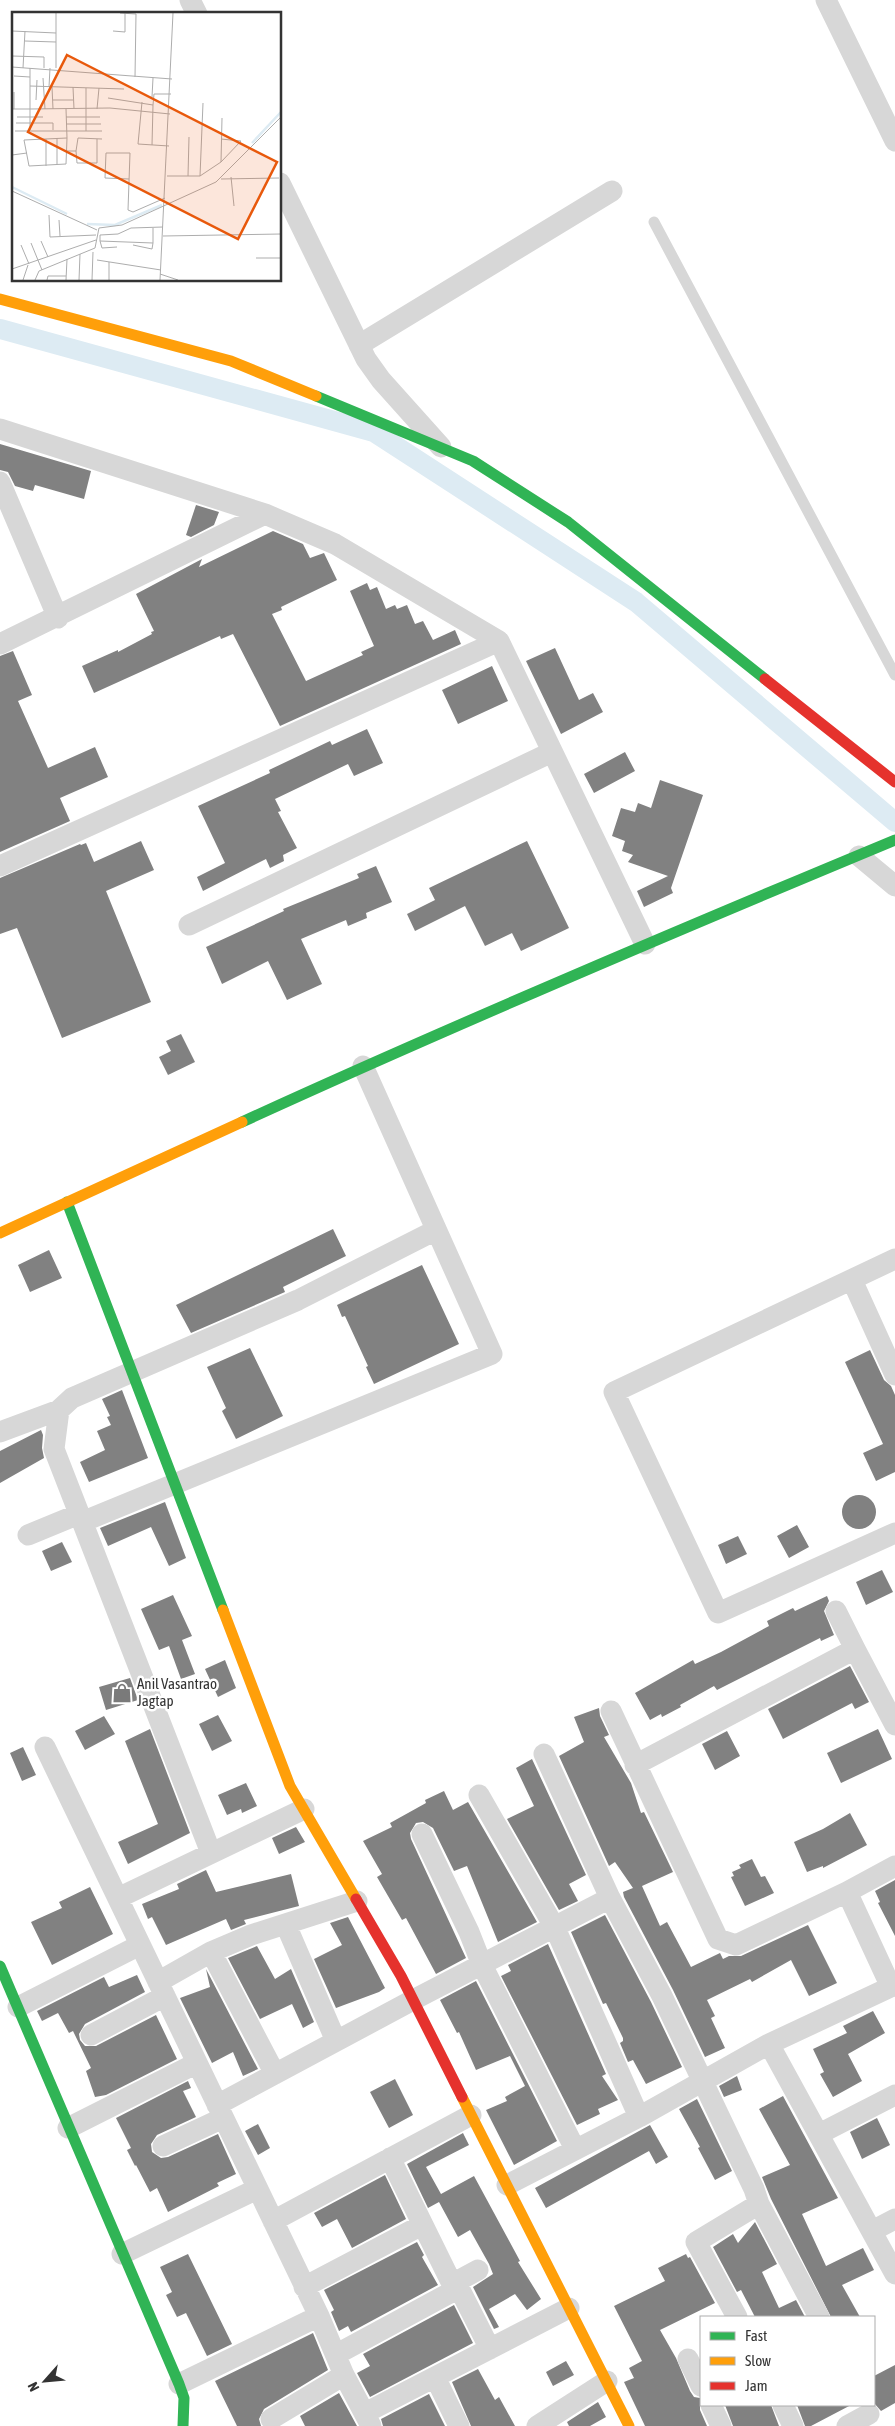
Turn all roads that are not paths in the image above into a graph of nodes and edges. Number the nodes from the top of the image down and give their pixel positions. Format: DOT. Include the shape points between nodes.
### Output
graph roads {
  1 [pos="826,0"];
  2 [pos="895,141"];
  3 [pos="281,185"];
  4 [pos="612,191"];
  5 [pos="654,222"];
  6 [pos="0,299"];
  7 [pos="359,345"];
  8 [pos="0,429"];
  9 [pos="441,447"];
  10 [pos="0,482"];
  11 [pos="265,514"];
  12 [pos="58,618"];
  13 [pos="499,641"];
  14 [pos="0,644"];
  15 [pos="895,675"];
  16 [pos="552,752"];
  17 [pos="895,782"];
  18 [pos="894,841"];
  19 [pos="859,856"];
  20 [pos="0,866"];
  21 [pos="895,886"];
  22 [pos="189,925"];
  23 [pos="645,944"];
  24 [pos="363,1066"];
  25 [pos="68,1202"];
  26 [pos="436,1230"];
  27 [pos="0,1233"];
  28 [pos="895,1259"];
  29 [pos="852,1280"];
  30 [pos="132,1372"];
  31 [pos="895,1375"];
  32 [pos="58,1415"];
  33 [pos="0,1432"];
  34 [pos="0,1446"];
  35 [pos="175,1484"];
  36 [pos="80,1518"];
  37 [pos="895,1533"];
  38 [pos="28,1535"];
  39 [pos="836,1611"];
  40 [pos="855,1649"];
  41 [pos="611,1711"];
  42 [pos="895,1725"];
  43 [pos="45,1747"];
  44 [pos="544,1754"];
  45 [pos="635,1765"];
  46 [pos="479,1795"];
  47 [pos="304,1809"];
  48 [pos="422,1834"];
  49 [pos="211,1853"];
  50 [pos="895,1866"];
  51 [pos="846,1892"];
  52 [pos="118,1898"];
  53 [pos="610,1898"];
  54 [pos="357,1901"];
  55 [pos="286,1925"];
  56 [pos="556,1928"];
  57 [pos="140,1945"];
  58 [pos="211,1952"];
  59 [pos="482,1965"];
  60 [pos="0,1966"];
  61 [pos="893,1986"];
  62 [pos="162,1989"];
  63 [pos="413,2000"];
  64 [pos="18,2007"];
  65 [pos="91,2035"];
  66 [pos="336,2042"];
  67 [pos="769,2044"];
  68 [pos="197,2063"];
  69 [pos="275,2074"];
  70 [pos="703,2081"];
  71 [pos="895,2095"];
  72 [pos="220,2112"];
  73 [pos="471,2114"];
  74 [pos="639,2117"];
  75 [pos="68,2128"];
  76 [pos="819,2134"];
  77 [pos="163,2146"];
  78 [pos="575,2149"];
  79 [pos="390,2158"];
  80 [pos="507,2185"];
  81 [pos="257,2189"];
  82 [pos="759,2204"];
  83 [pos="895,2219"];
  84 [pos="273,2221"];
  85 [pos="422,2225"];
  86 [pos="872,2231"];
  87 [pos="122,2254"];
  88 [pos="478,2270"];
  89 [pos="895,2274"];
  90 [pos="455,2286"];
  91 [pos="304,2287"];
  92 [pos="569,2308"];
  93 [pos="319,2316"];
  94 [pos="736,2316"];
  95 [pos="819,2316"];
  96 [pos="490,2348"];
  97 [pos="337,2354"];
  98 [pos="688,2360"];
  99 [pos="344,2375"];
  100 [pos="435,2377"];
  101 [pos="607,2381"];
  102 [pos="179,2384"];
  103 [pos="700,2384"];
  104 [pos="711,2406"];
  105 [pos="783,2406"];
  106 [pos="869,2415"];
  107 [pos="271,2419"];
  108 [pos="368,2420"];
  109 [pos="183,2426"];
  110 [pos="459,2426"];
  111 [pos="537,2426"];
  112 [pos="629,2426"];
  113 [pos="721,2426"];
  114 [pos="793,2426"];
  115 [pos="847,2426"];
  1 -- 2 [label="street"];
  3 -- 7 [label="street"];
  4 -- 7 [label="street"];
  5 -- 15 [label="lane"];
  6 -- 9 [label="street" via="231,361"];
  7 -- 9 [label="street" via="381,380"];
  8 -- 11 [label="street"];
  9 -- 17 [label="street" via="473,461 568,522"];
  10 -- 12 [label="street"];
  11 -- 12 [label="street"];
  11 -- 13 [label="street" via="335,544"];
  12 -- 14 [label="street"];
  13 -- 16 [label="street"];
  13 -- 20 [label="street"];
  16 -- 22 [label="street"];
  16 -- 23 [label="street"];
  18 -- 19 [label="street"];
  19 -- 21 [label="street"];
  19 -- 23 [label="street"];
  23 -- 24 [label="street"];
  24 -- 25 [label="street"];
  24 -- 26 [label="street"];
  25 -- 27 [label="street"];
  25 -- 30 [label="street"];
  26 -- 30 [label="street" via="298,1300"];
  26 -- 35 [label="street" via="492,1354"];
  28 -- 29 [label="street"];
  29 -- 31 [label="street"];
  29 -- 37 [label="street" via="614,1392 718,1612"];
  30 -- 32 [label="street" via="72,1398"];
  30 -- 35 [label="street"];
  32 -- 33 [label="street"];
  32 -- 34 [label="street"];
  32 -- 36 [label="street" via="54,1449"];
  35 -- 36 [label="street"];
  35 -- 47 [label="street" via="290,1786"];
  36 -- 38 [label="street"];
  36 -- 49 [label="street"];
  39 -- 40 [label="street"];
  40 -- 42 [label="street"];
  40 -- 45 [label="street"];
  41 -- 45 [label="street"];
  43 -- 52 [label="street"];
  44 -- 53 [label="street"];
  45 -- 51 [label="street" via="718,1939 736,1945"];
  46 -- 56 [label="street"];
  47 -- 49 [label="street"];
  47 -- 54 [label="street"];
  48 -- 59 [label="street"];
  49 -- 52 [label="street"];
  50 -- 51 [label="street"];
  51 -- 61 [label="street"];
  52 -- 57 [label="street"];
  53 -- 56 [label="street"];
  53 -- 70 [label="street"];
  54 -- 55 [label="street"];
  54 -- 63 [label="street"];
  55 -- 58 [label="street" via="251,1934"];
  55 -- 66 [label="street"];
  56 -- 59 [label="street"];
  56 -- 74 [label="street"];
  57 -- 62 [label="street"];
  57 -- 64 [label="street"];
  58 -- 62 [label="street"];
  58 -- 69 [label="street"];
  59 -- 63 [label="street"];
  59 -- 78 [label="street"];
  60 -- 64 [label="street"];
  61 -- 67 [label="street"];
  62 -- 65 [label="street"];
  62 -- 68 [label="street"];
  63 -- 66 [label="street"];
  63 -- 73 [label="street"];
  64 -- 75 [label="street"];
  66 -- 69 [label="street"];
  67 -- 70 [label="street"];
  67 -- 76 [label="street"];
  68 -- 72 [label="street"];
  68 -- 75 [label="street"];
  69 -- 72 [label="street"];
  70 -- 74 [label="street"];
  70 -- 82 [label="street"];
  71 -- 76 [label="street"];
  72 -- 77 [label="street"];
  72 -- 81 [label="street"];
  73 -- 79 [label="street"];
  73 -- 80 [label="street"];
  74 -- 78 [label="street"];
  75 -- 87 [label="street"];
  76 -- 86 [label="street"];
  78 -- 80 [label="street"];
  79 -- 84 [label="street"];
  79 -- 85 [label="street"];
  80 -- 92 [label="street"];
  81 -- 84 [label="street"];
  81 -- 87 [label="street"];
  82 -- 94 [label="street" via="696,2242"];
  82 -- 95 [label="street"];
  83 -- 86 [label="street"];
  84 -- 91 [label="street"];
  85 -- 90 [label="street"];
  85 -- 91 [label="street"];
  86 -- 89 [label="street"];
  87 -- 102 [label="street"];
  88 -- 90 [label="street"];
  90 -- 96 [label="street"];
  90 -- 97 [label="street"];
  91 -- 93 [label="street"];
  92 -- 96 [label="street"];
  92 -- 101 [label="street"];
  93 -- 97 [label="street"];
  93 -- 102 [label="street"];
  96 -- 100 [label="street"];
  97 -- 99 [label="street"];
  98 -- 103 [label="street"];
  99 -- 107 [label="street"];
  99 -- 108 [label="street"];
  100 -- 108 [label="street"];
  100 -- 110 [label="street"];
  101 -- 111 [label="street"];
  101 -- 112 [label="street"];
  102 -- 109 [label="street" via="184,2398"];
  104 -- 113 [label="street"];
  105 -- 114 [label="street"];
  106 -- 115 [label="street"];
}
